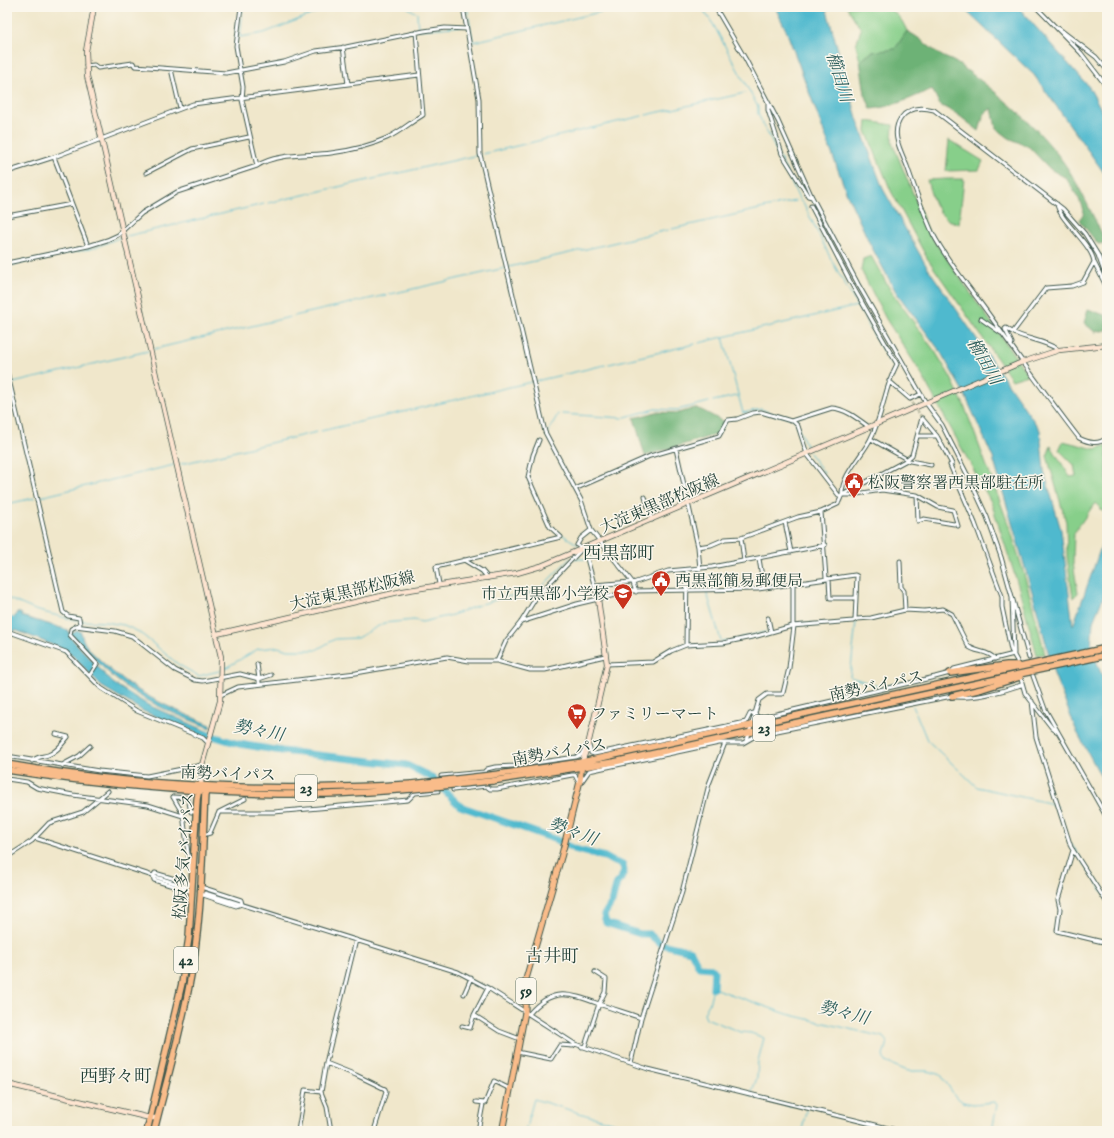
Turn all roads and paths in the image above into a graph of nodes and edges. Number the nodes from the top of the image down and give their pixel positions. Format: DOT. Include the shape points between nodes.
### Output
graph roads {
  1 [pos="94,7"];
  2 [pos="241,7"];
  3 [pos="464,7"];
  4 [pos="715,7"];
  5 [pos="1036,7"];
  6 [pos="1057,28"];
  7 [pos="467,29"];
  8 [pos="416,32"];
  9 [pos="343,47"];
  10 [pos="1105,65"];
  11 [pos="86,66"];
  12 [pos="170,69"];
  13 [pos="240,70"];
  14 [pos="1107,70"];
  15 [pos="418,75"];
  16 [pos="348,84"];
  17 [pos="1107,87"];
  18 [pos="242,98"];
  19 [pos="768,103"];
  20 [pos="180,108"];
  21 [pos="249,136"];
  22 [pos="101,138"];
  23 [pos="54,157"];
  24 [pos="257,166"];
  25 [pos="7,172"];
  26 [pos="146,173"];
  27 [pos="812,197"];
  28 [pos="72,204"];
  29 [pos="1057,204"];
  30 [pos="811,206"];
  31 [pos="7,216"];
  32 [pos="122,230"];
  33 [pos="88,246"];
  34 [pos="1094,262"];
  35 [pos="7,263"];
  36 [pos="1107,280"];
  37 [pos="1107,288"];
  38 [pos="981,319"];
  39 [pos="1013,332"];
  40 [pos="1001,333"];
  41 [pos="1107,345"];
  42 [pos="1011,346"];
  43 [pos="1059,350"];
  44 [pos="1022,363"];
  45 [pos="7,371"];
  46 [pos="889,381"];
  47 [pos="920,394"];
  48 [pos="927,403"];
  49 [pos="793,421"];
  50 [pos="877,425"];
  51 [pos="869,427"];
  52 [pos="918,436"];
  53 [pos="937,436"];
  54 [pos="1107,438"];
  55 [pos="871,439"];
  56 [pos="539,440"];
  57 [pos="676,449"];
  58 [pos="809,454"];
  59 [pos="908,459"];
  60 [pos="931,465"];
  61 [pos="575,489"];
  62 [pos="841,496"];
  63 [pos="917,496"];
  64 [pos="645,497"];
  65 [pos="689,504"];
  66 [pos="821,512"];
  67 [pos="652,520"];
  68 [pos="785,522"];
  69 [pos="591,530"];
  70 [pos="741,538"];
  71 [pos="600,542"];
  72 [pos="825,545"];
  73 [pos="698,547"];
  74 [pos="584,549"];
  75 [pos="790,552"];
  76 [pos="759,558"];
  77 [pos="464,560"];
  78 [pos="744,561"];
  79 [pos="900,561"];
  80 [pos="699,569"];
  81 [pos="687,570"];
  82 [pos="488,578"];
  83 [pos="826,578"];
  84 [pos="632,582"];
  85 [pos="439,584"];
  86 [pos="594,585"];
  87 [pos="793,585"];
  88 [pos="764,588"];
  89 [pos="688,590"];
  90 [pos="636,592"];
  91 [pos="1013,596"];
  92 [pos="855,598"];
  93 [pos="598,599"];
  94 [pos="905,610"];
  95 [pos="768,618"];
  96 [pos="855,620"];
  97 [pos="521,622"];
  98 [pos="794,625"];
  99 [pos="75,626"];
  100 [pos="7,631"];
  101 [pos="771,631"];
  102 [pos="217,634"];
  103 [pos="686,645"];
  104 [pos="1107,648"];
  105 [pos="1014,654"];
  106 [pos="1107,655"];
  107 [pos="605,656"];
  108 [pos="1029,658"];
  109 [pos="995,659"];
  110 [pos="497,661"];
  111 [pos="1017,661"];
  112 [pos="257,664"];
  113 [pos="607,664"];
  114 [pos="1024,666"];
  115 [pos="222,673"];
  116 [pos="950,673"];
  117 [pos="1027,673"];
  118 [pos="1033,674"];
  119 [pos="90,675"];
  120 [pos="270,675"];
  121 [pos="259,679"];
  122 [pos="1020,679"];
  123 [pos="259,684"];
  124 [pos="1021,684"];
  125 [pos="221,694"];
  126 [pos="952,696"];
  127 [pos="1032,701"];
  128 [pos="754,713"];
  129 [pos="750,725"];
  130 [pos="749,732"];
  131 [pos="1058,732"];
  132 [pos="56,734"];
  133 [pos="747,740"];
  134 [pos="209,742"];
  135 [pos="725,743"];
  136 [pos="588,745"];
  137 [pos="90,746"];
  138 [pos="7,756"];
  139 [pos="32,761"];
  140 [pos="7,764"];
  141 [pos="202,765"];
  142 [pos="582,765"];
  143 [pos="63,766"];
  144 [pos="7,770"];
  145 [pos="441,776"];
  146 [pos="7,779"];
  147 [pos="580,781"];
  148 [pos="201,785"];
  149 [pos="412,786"];
  150 [pos="453,790"];
  151 [pos="108,791"];
  152 [pos="438,791"];
  153 [pos="198,792"];
  154 [pos="205,792"];
  155 [pos="99,799"];
  156 [pos="245,799"];
  157 [pos="196,812"];
  158 [pos="219,812"];
  159 [pos="183,816"];
  160 [pos="1107,818"];
  161 [pos="203,835"];
  162 [pos="34,839"];
  163 [pos="1073,850"];
  164 [pos="7,857"];
  165 [pos="193,871"];
  166 [pos="153,876"];
  167 [pos="190,885"];
  168 [pos="200,887"];
  169 [pos="192,892"];
  170 [pos="202,894"];
  171 [pos="1107,903"];
  172 [pos="242,904"];
  173 [pos="356,940"];
  174 [pos="1107,943"];
  175 [pos="595,972"];
  176 [pos="471,978"];
  177 [pos="488,988"];
  178 [pos="464,994"];
  179 [pos="599,1004"];
  180 [pos="527,1013"];
  181 [pos="474,1015"];
  182 [pos="641,1018"];
  183 [pos="462,1026"];
  184 [pos="520,1039"];
  185 [pos="575,1044"];
  186 [pos="582,1047"];
  187 [pos="517,1052"];
  188 [pos="631,1063"];
  189 [pos="326,1064"];
  190 [pos="7,1084"];
  191 [pos="510,1089"];
  192 [pos="321,1092"];
  193 [pos="476,1102"];
  194 [pos="483,1104"];
  195 [pos="150,1118"];
  196 [pos="157,1118"];
  197 [pos="502,1130"];
  198 [pos="147,1131"];
  199 [pos="154,1131"];
  200 [pos="298,1131"];
  201 [pos="331,1131"];
  202 [pos="374,1131"];
  203 [pos="478,1131"];
  204 [pos="900,1131"];
  1 -- 11 [label="main road" via="86,51"];
  2 -- 13 [label="street" via="236,46"];
  3 -- 7 [label="street"];
  4 -- 19 [label="street"];
  5 -- 6 [label="street"];
  6 -- 10 [label="street"];
  6 -- 17 [label="street" via="1081,53"];
  7 -- 8 [label="street" via="445,28"];
  7 -- 61 [label="street" via="479,99 480,154 545,432"];
  8 -- 9 [label="street"];
  8 -- 15 [label="street"];
  9 -- 13 [label="street"];
  9 -- 16 [label="street"];
  10 -- 14 [label="street"];
  11 -- 12 [label="street" via="94,65 98,68 133,63 135,66"];
  11 -- 22 [label="main road"];
  12 -- 13 [label="street" via="226,74"];
  12 -- 20 [label="street"];
  13 -- 18 [label="street"];
  15 -- 16 [label="street"];
  15 -- 24 [label="street" via="423,115 396,133 342,151 292,155 262,162"];
  16 -- 18 [label="street"];
  18 -- 20 [label="street"];
  18 -- 21 [label="street"];
  19 -- 27 [label="street"];
  19 -- 27 [label="street" via="782,154 808,196"];
  20 -- 22 [label="street"];
  21 -- 24 [label="street"];
  21 -- 26 [label="street" via="192,149"];
  22 -- 23 [label="street"];
  22 -- 32 [label="main road"];
  23 -- 25 [label="street"];
  23 -- 28 [label="street"];
  24 -- 32 [label="street" via="177,192 142,213"];
  27 -- 47 [label="street"];
  28 -- 31 [label="street"];
  28 -- 33 [label="street"];
  29 -- 34 [label="street" via="1086,245"];
  29 -- 36 [label="street" via="1085,234 1098,255"];
  29 -- 40 [label="street" via="934,110 921,108 910,111 897,124 897,142 933,234"];
  30 -- 46 [label="street" via="896,361"];
  32 -- 33 [label="street" via="107,240"];
  32 -- 102 [label="main road"];
  33 -- 35 [label="street"];
  34 -- 37 [label="street"];
  34 -- 39 [label="street" via="1084,282 1072,286 1046,288"];
  38 -- 40 [label="street"];
  39 -- 42 [label="street" via="1005,329"];
  39 -- 43 [label="street" via="1039,340"];
  40 -- 42 [label="street"];
  41 -- 43 [label="main road, 大淀東黒部松阪線"];
  42 -- 44 [label="street"];
  43 -- 44 [label="main road, 大淀東黒部松阪線"];
  44 -- 48 [label="main road, 大淀東黒部松阪線"];
  44 -- 54 [label="street" via="1079,438 1096,443"];
  45 -- 99 [label="street" via="63,612 79,618 80,624"];
  46 -- 47 [label="street" via="910,399"];
  46 -- 50 [label="street"];
  47 -- 48 [label="street"];
  48 -- 50 [label="main road, 大淀東黒部松阪線"];
  48 -- 91 [label="street" via="942,425 973,486 994,536"];
  49 -- 51 [label="street" via="832,408 843,410"];
  49 -- 57 [label="street" via="753,412 738,419 728,420 719,436"];
  49 -- 58 [label="street" via="798,426"];
  50 -- 51 [label="main road, 大淀東黒部松阪線"];
  50 -- 55 [label="street"];
  51 -- 58 [label="main road, 大淀東黒部松阪線"];
  52 -- 53 [label="street"];
  52 -- 53 [label="street" via="922,418"];
  52 -- 59 [label="street" via="912,455"];
  53 -- 105 [label="street" via="952,464 950,465 1002,596 1011,650"];
  55 -- 59 [label="street"];
  55 -- 62 [label="street" via="844,481"];
  56 -- 77 [label="street" via="528,477 550,527 561,537"];
  57 -- 61 [label="street" via="638,460"];
  57 -- 65 [label="street"];
  58 -- 62 [label="street"];
  58 -- 65 [label="main road, 大淀東黒部松阪線"];
  59 -- 60 [label="street" via="922,465"];
  59 -- 62 [label="street"];
  61 -- 69 [label="street"];
  62 -- 63 [label="street" via="882,490"];
  62 -- 66 [label="street" via="838,504"];
  63 -- 63 [label="street" via="928,503 952,510 958,525 918,521"];
  64 -- 67 [label="street"];
  65 -- 67 [label="main road, 大淀東黒部松阪線"];
  65 -- 73 [label="street"];
  66 -- 68 [label="street"];
  66 -- 72 [label="street"];
  67 -- 71 [label="main road, 大淀東黒部松阪線"];
  68 -- 70 [label="street"];
  68 -- 75 [label="street"];
  69 -- 71 [label="street"];
  69 -- 74 [label="street" via="578,544"];
  70 -- 73 [label="street" via="724,539"];
  70 -- 78 [label="street"];
  71 -- 74 [label="main road, 大淀東黒部松阪線"];
  71 -- 84 [label="street"];
  72 -- 75 [label="street"];
  72 -- 83 [label="street"];
  73 -- 80 [label="street"];
  74 -- 82 [label="main road, 大淀東黒部松阪線" via="535,568"];
  74 -- 86 [label="street"];
  74 -- 97 [label="street" via="537,596"];
  75 -- 76 [label="street"];
  76 -- 78 [label="street"];
  76 -- 88 [label="street"];
  77 -- 82 [label="street"];
  77 -- 85 [label="street" via="436,567"];
  78 -- 80 [label="street"];
  79 -- 94 [label="street"];
  80 -- 81 [label="street"];
  81 -- 84 [label="street" via="668,571"];
  81 -- 89 [label="street"];
  82 -- 85 [label="main road, 大淀東黒部松阪線"];
  83 -- 87 [label="street"];
  83 -- 92 [label="street" via="829,580 830,598"];
  83 -- 92 [label="street" via="857,576"];
  84 -- 86 [label="street"];
  84 -- 90 [label="street"];
  85 -- 102 [label="main road, 大淀東黒部松阪線"];
  86 -- 93 [label="street"];
  87 -- 88 [label="street"];
  87 -- 98 [label="street"];
  88 -- 89 [label="street"];
  89 -- 90 [label="street"];
  89 -- 103 [label="street"];
  90 -- 93 [label="street"];
  91 -- 105 [label="street"];
  91 -- 108 [label="street"];
  92 -- 96 [label="street"];
  93 -- 97 [label="street"];
  93 -- 107 [label="main road"];
  94 -- 96 [label="street"];
  94 -- 109 [label="street" via="948,610 968,646 986,652"];
  95 -- 101 [label="street"];
  96 -- 98 [label="street"];
  97 -- 110 [label="street" via="506,641"];
  98 -- 101 [label="street"];
  98 -- 128 [label="street" via="784,693 761,697"];
  99 -- 115 [label="street" via="132,636 175,670 195,680 203,681"];
  99 -- 119 [label="street" via="71,629 70,635 97,665"];
  100 -- 119 [label="street" via="66,652"];
  101 -- 103 [label="street" via="723,643"];
  102 -- 115 [label="main road"];
  103 -- 113 [label="street" via="653,662"];
  104 -- 114 [label="highway, 南勢バイパス / 23"];
  105 -- 109 [label="street"];
  105 -- 111 [label="street"];
  106 -- 118 [label="highway, 南勢バイパス / 23"];
  107 -- 110 [label="street" via="545,670 530,670"];
  107 -- 113 [label="main road"];
  109 -- 116 [label="street" via="954,669"];
  110 -- 123 [label="street" via="469,661 447,657 356,674"];
  112 -- 121 [label="street"];
  113 -- 136 [label="main road"];
  114 -- 116 [label="highway" via="1007,665"];
  114 -- 129 [label="highway, 南勢バイパス / 23"];
  115 -- 121 [label="street"];
  115 -- 125 [label="main road"];
  116 -- 128 [label="street" via="909,686 759,718"];
  117 -- 118 [label="highway, 南勢バイパス / 23"];
  117 -- 126 [label="highway" via="982,689"];
  117 -- 130 [label="highway, 南勢バイパス / 23"];
  118 -- 131 [label="street" via="1045,709"];
  119 -- 134 [label="street" via="101,688 137,711"];
  120 -- 121 [label="street"];
  121 -- 123 [label="street"];
  122 -- 124 [label="street"];
  123 -- 125 [label="street" via="238,687"];
  124 -- 126 [label="street" via="959,699"];
  124 -- 127 [label="street"];
  125 -- 134 [label="main road"];
  126 -- 133 [label="street" via="757,735"];
  127 -- 131 [label="street" via="1052,728"];
  127 -- 163 [label="street" via="1036,737"];
  128 -- 129 [label="street"];
  128 -- 136 [label="street" via="750,714 746,722 594,754"];
  129 -- 130 [label="street"];
  129 -- 142 [label="highway, 南勢バイパス / 23"];
  130 -- 133 [label="street"];
  130 -- 142 [label="highway, 南勢バイパス / 23"];
  131 -- 160 [label="street"];
  132 -- 139 [label="street" via="68,737 56,751"];
  133 -- 135 [label="street" via="743,743"];
  134 -- 141 [label="main road"];
  135 -- 147 [label="street" via="589,771"];
  135 -- 182 [label="street" via="709,784 682,892"];
  136 -- 142 [label="main road"];
  136 -- 145 [label="street" via="580,756 576,757 495,767 484,772"];
  137 -- 143 [label="street"];
  138 -- 139 [label="street"];
  139 -- 143 [label="street"];
  140 -- 148 [label="highway, 南勢バイパス / 23" via="114,780"];
  141 -- 143 [label="street" via="147,776"];
  141 -- 148 [label="main road"];
  142 -- 147 [label="main road, 59"];
  142 -- 149 [label="highway, 南勢バイパス / 23, bridge"];
  144 -- 153 [label="highway, 南勢バイパス / 23" via="113,785"];
  146 -- 155 [label="street"];
  147 -- 150 [label="street" via="572,775 497,789 486,786"];
  147 -- 180 [label="main road, 59" via="526,979"];
  148 -- 149 [label="highway, 南勢バイパス / 23" via="300,788"];
  148 -- 153 [label="highway, 松阪多気バイパス / 42"];
  148 -- 154 [label="highway, 松阪多気バイパス"];
  149 -- 154 [label="highway, 南勢バイパス / 23" via="323,794"];
  151 -- 155 [label="street"];
  152 -- 158 [label="street" via="415,794 408,800 274,812"];
  153 -- 154 [label="highway, 南勢バイパス / 23"];
  153 -- 157 [label="highway, 松阪多気バイパス / 42"];
  154 -- 161 [label="highway, 松阪多気バイパス / 42"];
  155 -- 159 [label="street" via="148,805"];
  155 -- 162 [label="street" via="80,814 49,823"];
  156 -- 158 [label="street"];
  157 -- 159 [label="street" via="191,812 188,798 173,797"];
  157 -- 165 [label="highway, 松阪多気バイパス / 42"];
  158 -- 161 [label="street" via="210,833"];
  159 -- 165 [label="street" via="190,869"];
  161 -- 168 [label="highway, 松阪多気バイパス / 42"];
  162 -- 164 [label="street"];
  162 -- 166 [label="street"];
  163 -- 171 [label="street"];
  163 -- 174 [label="street" via="1058,900 1060,909 1057,931"];
  165 -- 167 [label="highway, 松阪多気バイパス / 42"];
  166 -- 167 [label="street"];
  166 -- 167 [label="street" via="155,873"];
  166 -- 169 [label="street" via="154,880"];
  167 -- 169 [label="highway, 松阪多気バイパス / 42"];
  168 -- 170 [label="highway, 松阪多気バイパス / 42"];
  168 -- 172 [label="street" via="242,900"];
  169 -- 195 [label="highway, 松阪多気バイパス / 42" via="182,983"];
  170 -- 172 [label="street"];
  170 -- 172 [label="street" via="236,906"];
  170 -- 196 [label="highway, 松阪多気バイパス / 42" via="189,986"];
  172 -- 173 [label="street"];
  173 -- 176 [label="street"];
  173 -- 189 [label="street"];
  175 -- 179 [label="street" via="606,979 605,992"];
  176 -- 177 [label="street"];
  176 -- 178 [label="street"];
  177 -- 180 [label="street"];
  177 -- 181 [label="street"];
  179 -- 180 [label="street" via="575,995 560,995 545,1000"];
  179 -- 182 [label="street"];
  179 -- 186 [label="street" via="585,1046"];
  180 -- 184 [label="main road, 59"];
  180 -- 185 [label="street"];
  181 -- 183 [label="street" via="470,1028"];
  181 -- 184 [label="street" via="499,1031"];
  182 -- 188 [label="street"];
  184 -- 187 [label="main road, 59"];
  185 -- 186 [label="street"];
  185 -- 187 [label="street" via="560,1045 551,1058"];
  186 -- 188 [label="street"];
  187 -- 191 [label="main road, 59"];
  188 -- 204 [label="street" via="720,1088"];
  189 -- 192 [label="street"];
  189 -- 202 [label="street" via="385,1089"];
  190 -- 195 [label="main road"];
  191 -- 194 [label="street" via="494,1080"];
  191 -- 197 [label="main road, 59"];
  192 -- 200 [label="street" via="305,1090"];
  192 -- 201 [label="street" via="327,1107"];
  193 -- 194 [label="street"];
  194 -- 203 [label="street"];
  195 -- 196 [label="main road"];
  195 -- 198 [label="highway, 松阪多気バイパス / 42"];
  196 -- 199 [label="highway, 松阪多気バイパス / 42"];
}
